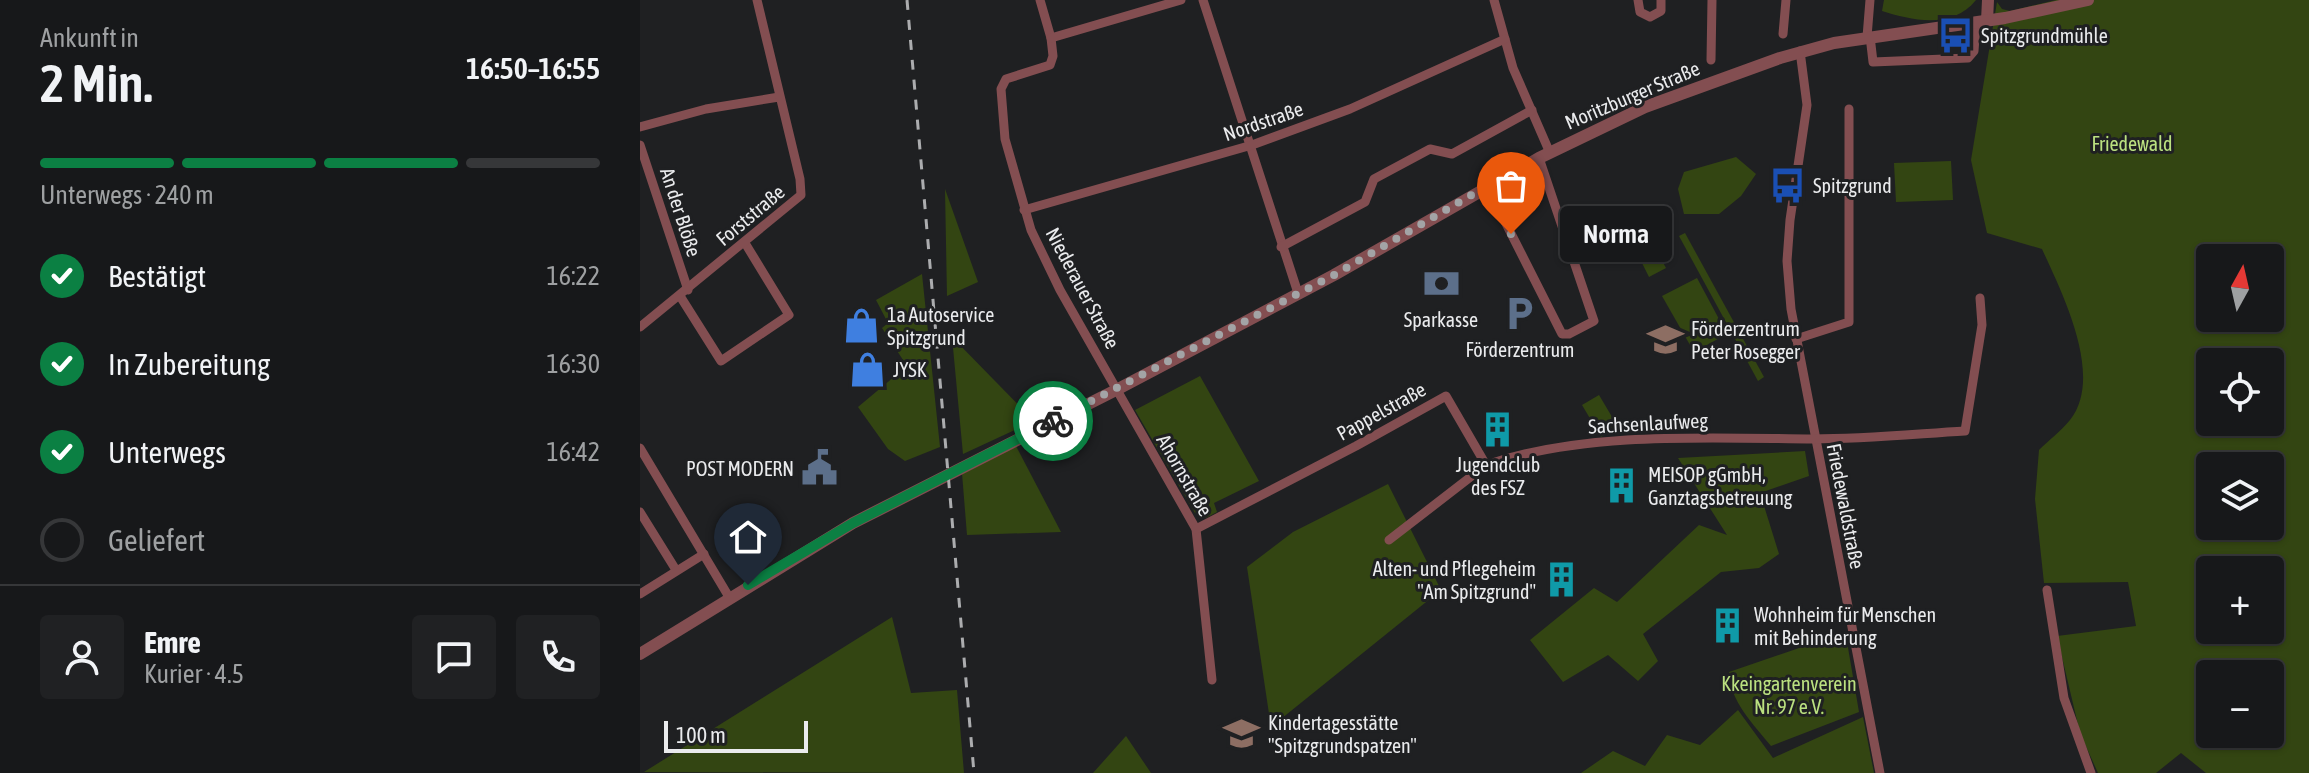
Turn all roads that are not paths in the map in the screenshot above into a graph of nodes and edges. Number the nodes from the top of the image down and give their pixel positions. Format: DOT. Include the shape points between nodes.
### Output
graph roads {
  1 [pos="757,0"];
  2 [pos="1040,0"];
  3 [pos="1181,0"];
  4 [pos="1203,0"];
  5 [pos="1494,0"];
  6 [pos="1638,0"];
  7 [pos="1661,0"];
  8 [pos="1712,0"];
  9 [pos="1786,0"];
  10 [pos="1870,0"];
  11 [pos="1988,0"];
  12 [pos="2088,0"];
  13 [pos="1981,22"];
  14 [pos="1783,34"];
  15 [pos="1868,36"];
  16 [pos="1051,38"];
  17 [pos="1505,39"];
  18 [pos="1800,51"];
  19 [pos="1711,60"];
  20 [pos="779,97"];
  21 [pos="1849,109"];
  22 [pos="1532,110"];
  23 [pos="640,127"];
  24 [pos="640,145"];
  25 [pos="1252,145"];
  26 [pos="1545,155"];
  27 [pos="1487,186"];
  28 [pos="1024,210"];
  29 [pos="745,243"];
  30 [pos="1281,247"];
  31 [pos="684,293"];
  32 [pos="1298,293"];
  33 [pos="1980,298"];
  34 [pos="640,327"];
  35 [pos="1796,339"];
  36 [pos="1118,389"];
  37 [pos="1815,439"];
  38 [pos="641,454"];
  39 [pos="1486,465"];
  40 [pos="640,512"];
  41 [pos="1196,529"];
  42 [pos="1389,540"];
  43 [pos="704,554"];
  44 [pos="676,570"];
  45 [pos="2047,590"];
  46 [pos="640,594"];
  47 [pos="729,597"];
  48 [pos="640,654"];
  49 [pos="1212,680"];
  50 [pos="1880,773"];
  51 [pos="2091,773"];
  1 -- 20 [label="street, Forststraße"];
  2 -- 16 [label="street"];
  3 -- 16 [label="street"];
  4 -- 25 [label="street"];
  5 -- 17 [label="street"];
  6 -- 7 [label="street" via="1640,12 1650,17 1661,11"];
  8 -- 19 [label="street"];
  9 -- 14 [label="street"];
  10 -- 15 [label="street"];
  11 -- 13 [label="street"];
  12 -- 13 [label="street, Moritzburger Straße"];
  13 -- 15 [label="street, Moritzburger Straße"];
  13 -- 15 [label="street" via="1968,58 1873,62"];
  15 -- 18 [label="street, Moritzburger Straße"];
  16 -- 28 [label="street, Niederauer Straße" via="1050,65 1006,79 1001,89 1005,139"];
  17 -- 22 [label="street"];
  17 -- 25 [label="street, Nordstraße" via="1350,109"];
  18 -- 26 [label="street, Moritzburger Straße" via="1645,107"];
  18 -- 35 [label="street, Friedewaldstraße" via="1807,105 1787,261"];
  20 -- 23 [label="street"];
  20 -- 29 [label="street, Forststraße" via="801,195"];
  21 -- 35 [label="street" via="1849,322"];
  22 -- 26 [label="street"];
  22 -- 30 [label="street" via="1452,154 1430,149 1374,179 1365,202"];
  24 -- 31 [label="street, An der Blöße"];
  25 -- 28 [label="street, Nordstraße"];
  25 -- 30 [label="street"];
  26 -- 27 [label="street, Moritzburger Straße"];
  26 -- 27 [label="street" via="1594,321 1562,334"];
  27 -- 32 [label="street, Moritzburger Straße"];
  28 -- 36 [label="street, Niederauer Straße" via="1050,271"];
  29 -- 31 [label="street, Forststraße"];
  29 -- 31 [label="street, An der Blöße" via="789,315 721,361"];
  30 -- 32 [label="street"];
  31 -- 34 [label="street, Forststraße"];
  32 -- 36 [label="street, Moritzburger Straße"];
  33 -- 37 [label="street, Sachsenlaufweg" via="1982,325 1965,431"];
  35 -- 37 [label="street, Friedewaldstraße"];
  36 -- 41 [label="street, Ahornstraße"];
  36 -- 47 [label="street, Moritzburger Straße" via="853,523"];
  37 -- 39 [label="street, Sachsenlaufweg" via="1566,445"];
  37 -- 50 [label="street, Friedewaldstraße"];
  38 -- 43 [label="street"];
  39 -- 41 [label="street, Pappelstraße" via="1446,396"];
  39 -- 42 [label="street"];
  40 -- 44 [label="street"];
  41 -- 49 [label="street, Ahornstraße"];
  43 -- 44 [label="street"];
  43 -- 47 [label="street"];
  44 -- 46 [label="street"];
  45 -- 51 [label="street" via="2064,698"];
  47 -- 48 [label="street, Moritzburger Straße"];
}
